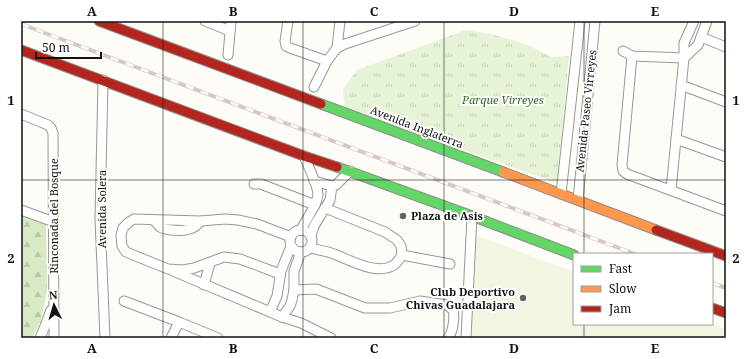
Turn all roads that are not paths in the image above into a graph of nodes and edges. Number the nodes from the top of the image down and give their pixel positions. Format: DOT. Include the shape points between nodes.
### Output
graph roads {
  1 [pos="99,21"];
  2 [pos="205,21"];
  3 [pos="231,21"];
  4 [pos="288,21"];
  5 [pos="340,21"];
  6 [pos="415,21"];
  7 [pos="580,21"];
  8 [pos="595,21"];
  9 [pos="694,21"];
  10 [pos="707,21"];
  11 [pos="230,31"];
  12 [pos="701,37"];
  13 [pos="726,47"];
  14 [pos="337,48"];
  15 [pos="21,50"];
  16 [pos="228,55"];
  17 [pos="684,58"];
  18 [pos="327,61"];
  19 [pos="103,80"];
  20 [pos="573,81"];
  21 [pos="589,82"];
  22 [pos="681,85"];
  23 [pos="314,87"];
  24 [pos="726,102"];
  25 [pos="21,114"];
  26 [pos="676,139"];
  27 [pos="304,156"];
  28 [pos="726,157"];
  29 [pos="350,171"];
  30 [pos="314,181"];
  31 [pos="254,184"];
  32 [pos="332,186"];
  33 [pos="671,190"];
  34 [pos="561,194"];
  35 [pos="578,200"];
  36 [pos="315,205"];
  37 [pos="325,208"];
  38 [pos="21,210"];
  39 [pos="726,211"];
  40 [pos="472,216"];
  41 [pos="54,222"];
  42 [pos="301,230"];
  43 [pos="311,236"];
  44 [pos="291,242"];
  45 [pos="310,248"];
  46 [pos="301,252"];
  47 [pos="402,255"];
  48 [pos="573,255"];
  49 [pos="726,256"];
  50 [pos="210,263"];
  51 [pos="450,264"];
  52 [pos="168,269"];
  53 [pos="280,274"];
  54 [pos="204,285"];
  55 [pos="294,290"];
  56 [pos="54,299"];
  57 [pos="124,301"];
  58 [pos="713,308"];
  59 [pos="270,312"];
  60 [pos="726,314"];
  61 [pos="282,317"];
  62 [pos="179,322"];
  63 [pos="40,338"];
  64 [pos="54,338"];
  65 [pos="105,338"];
  66 [pos="171,338"];
  67 [pos="218,338"];
  68 [pos="331,338"];
  69 [pos="448,338"];
  70 [pos="466,338"];
  1 -- 34 [label="street, Avenida Inglaterra"];
  2 -- 11 [label="street"];
  3 -- 11 [label="street"];
  4 -- 18 [label="street" via="286,46"];
  5 -- 14 [label="street"];
  6 -- 14 [label="street"];
  7 -- 20 [label="street, Avenida Paseo Virreyes"];
  8 -- 21 [label="street, Avenida Paseo Virreyes"];
  9 -- 17 [label="street" via="684,43"];
  10 -- 12 [label="street"];
  11 -- 16 [label="street"];
  12 -- 13 [label="street"];
  12 -- 17 [label="street" via="698,45"];
  14 -- 18 [label="street"];
  15 -- 19 [label="street"];
  17 -- 22 [label="street"];
  17 -- 33 [label="street" via="628,54 623,171"];
  18 -- 23 [label="street"];
  19 -- 27 [label="street"];
  19 -- 65 [label="street, Avenida Solera" via="100,219"];
  20 -- 21 [label="street"];
  20 -- 34 [label="street, Avenida Paseo Virreyes"];
  21 -- 35 [label="street, Avenida Paseo Virreyes"];
  22 -- 24 [label="street"];
  22 -- 26 [label="street"];
  25 -- 41 [label="street, Rinconada del Bosque" via="48,125 53,133"];
  26 -- 28 [label="street"];
  26 -- 33 [label="street"];
  27 -- 29 [label="street"];
  27 -- 30 [label="street"];
  29 -- 32 [label="street"];
  29 -- 40 [label="street"];
  30 -- 32 [label="street"];
  30 -- 36 [label="street" via="318,195"];
  31 -- 36 [label="street" via="261,184"];
  32 -- 37 [label="street" via="330,200"];
  33 -- 39 [label="street"];
  34 -- 35 [label="street, Avenida Inglaterra"];
  35 -- 49 [label="street, Avenida Inglaterra"];
  36 -- 42 [label="street"];
  37 -- 43 [label="street"];
  37 -- 47 [label="street" via="385,232 397,240"];
  38 -- 41 [label="street"];
  40 -- 48 [label="street"];
  40 -- 70 [label="street"];
  41 -- 56 [label="street, Rinconada del Bosque"];
  42 -- 43 [label="street"];
  42 -- 44 [label="street" via="293,233"];
  43 -- 45 [label="street"];
  44 -- 46 [label="street" via="295,250"];
  44 -- 52 [label="street" via="257,224 238,220 201,221 187,230 164,228 154,220 134,219 129,222 121,235 122,246 126,252"];
  44 -- 53 [label="street"];
  45 -- 46 [label="street"];
  45 -- 47 [label="street" via="374,268 395,265"];
  46 -- 55 [label="street" via="294,272"];
  47 -- 51 [label="street"];
  50 -- 52 [label="street" via="183,270"];
  50 -- 53 [label="street" via="224,257 240,259"];
  50 -- 54 [label="street"];
  52 -- 54 [label="street"];
  53 -- 59 [label="street" via="277,296"];
  54 -- 59 [label="street"];
  55 -- 61 [label="street" via="292,302"];
  55 -- 69 [label="street" via="316,289 370,309 390,308 420,301 447,305 454,314"];
  56 -- 63 [label="street"];
  56 -- 64 [label="street, Rinconada del Bosque"];
  57 -- 62 [label="street"];
  58 -- 60 [label="street"];
  59 -- 61 [label="street"];
  61 -- 68 [label="street"];
  62 -- 66 [label="street"];
  62 -- 67 [label="street"];
}
